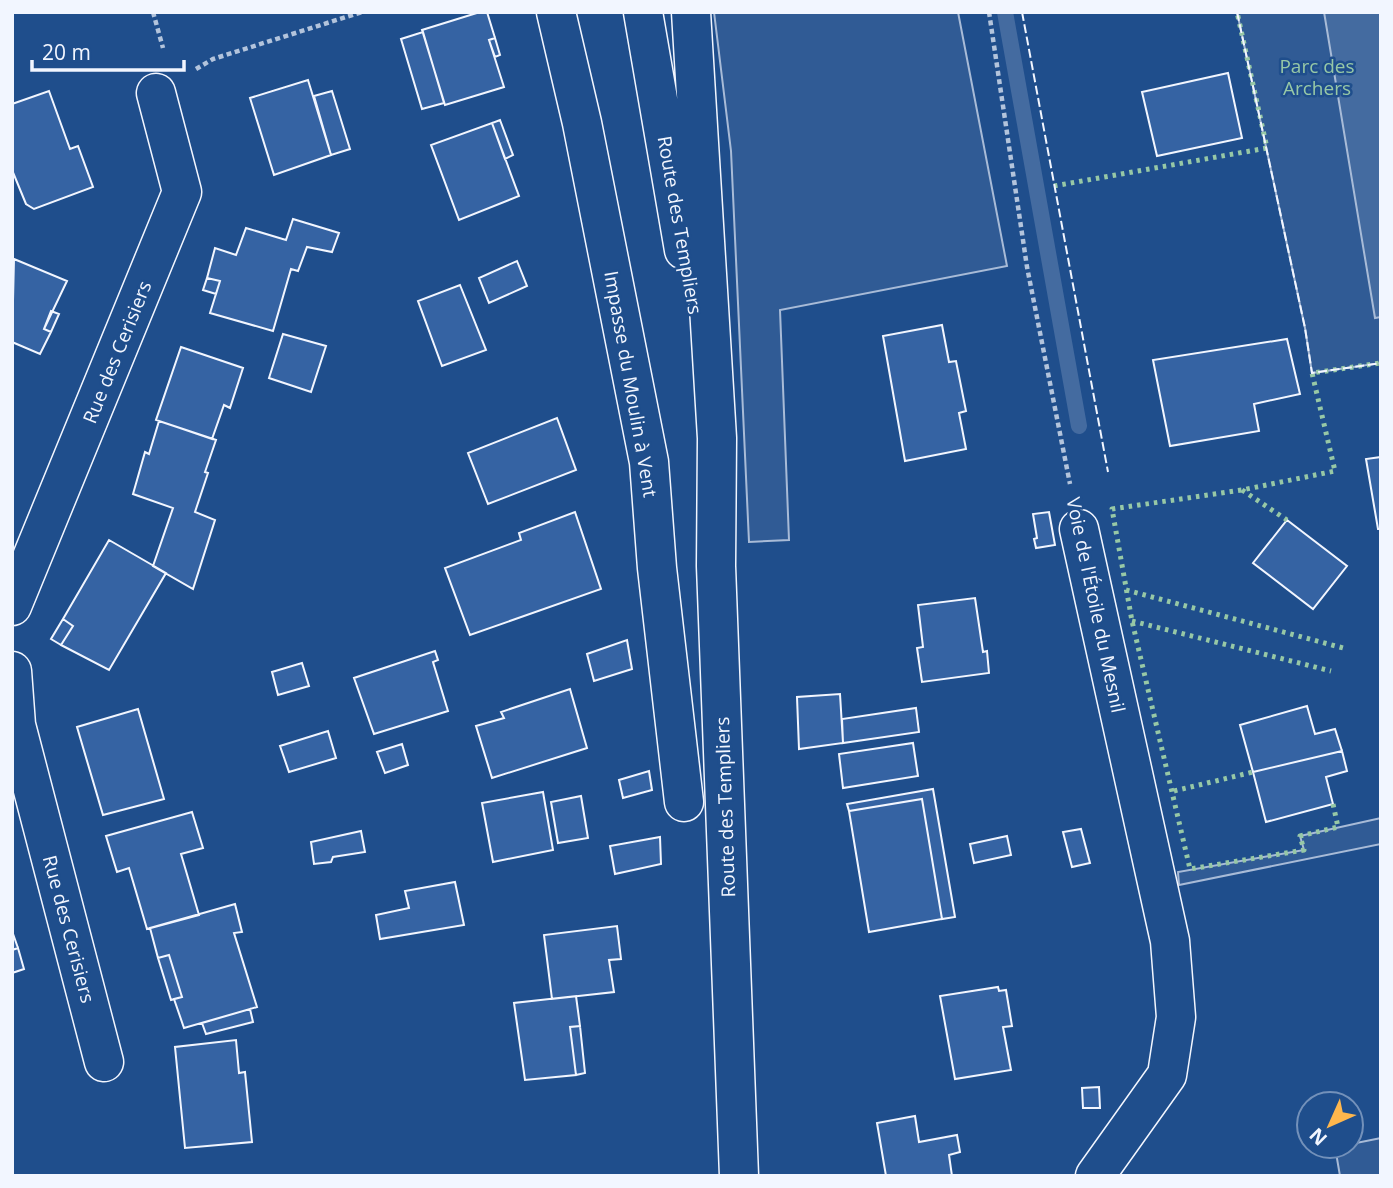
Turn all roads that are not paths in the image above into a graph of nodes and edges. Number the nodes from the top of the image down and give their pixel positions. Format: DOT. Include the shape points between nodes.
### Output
graph roads {
  1 [pos="556,12"];
  2 [pos="643,12"];
  3 [pos="691,12"];
  4 [pos="156,93"];
  5 [pos="717,438"];
  6 [pos="1079,529"];
  7 [pos="12,606"];
  8 [pos="12,671"];
  9 [pos="14,725"];
  10 [pos="684,802"];
  11 [pos="104,1062"];
  12 [pos="738,1176"];
  13 [pos="1095,1176"];
  1 -- 10 [label="main road, Impasse du Moulin à Vent" via="649,462"];
  2 -- 5 [label="main road, Route des Templiers"];
  3 -- 5 [label="main road, Route des Templiers"];
  4 -- 7 [label="main road, Rue des Cerisiers" via="182,192"];
  5 -- 12 [label="main road, Route des Templiers" via="716,566"];
  6 -- 13 [label="main road, Voie de l'Étoile du Mesnil" via="1170,941 1176,1017 1167,1075"];
  8 -- 9 [label="main road, Rue des Cerisiers"];
  9 -- 11 [label="main road, Rue des Cerisiers"];
}
